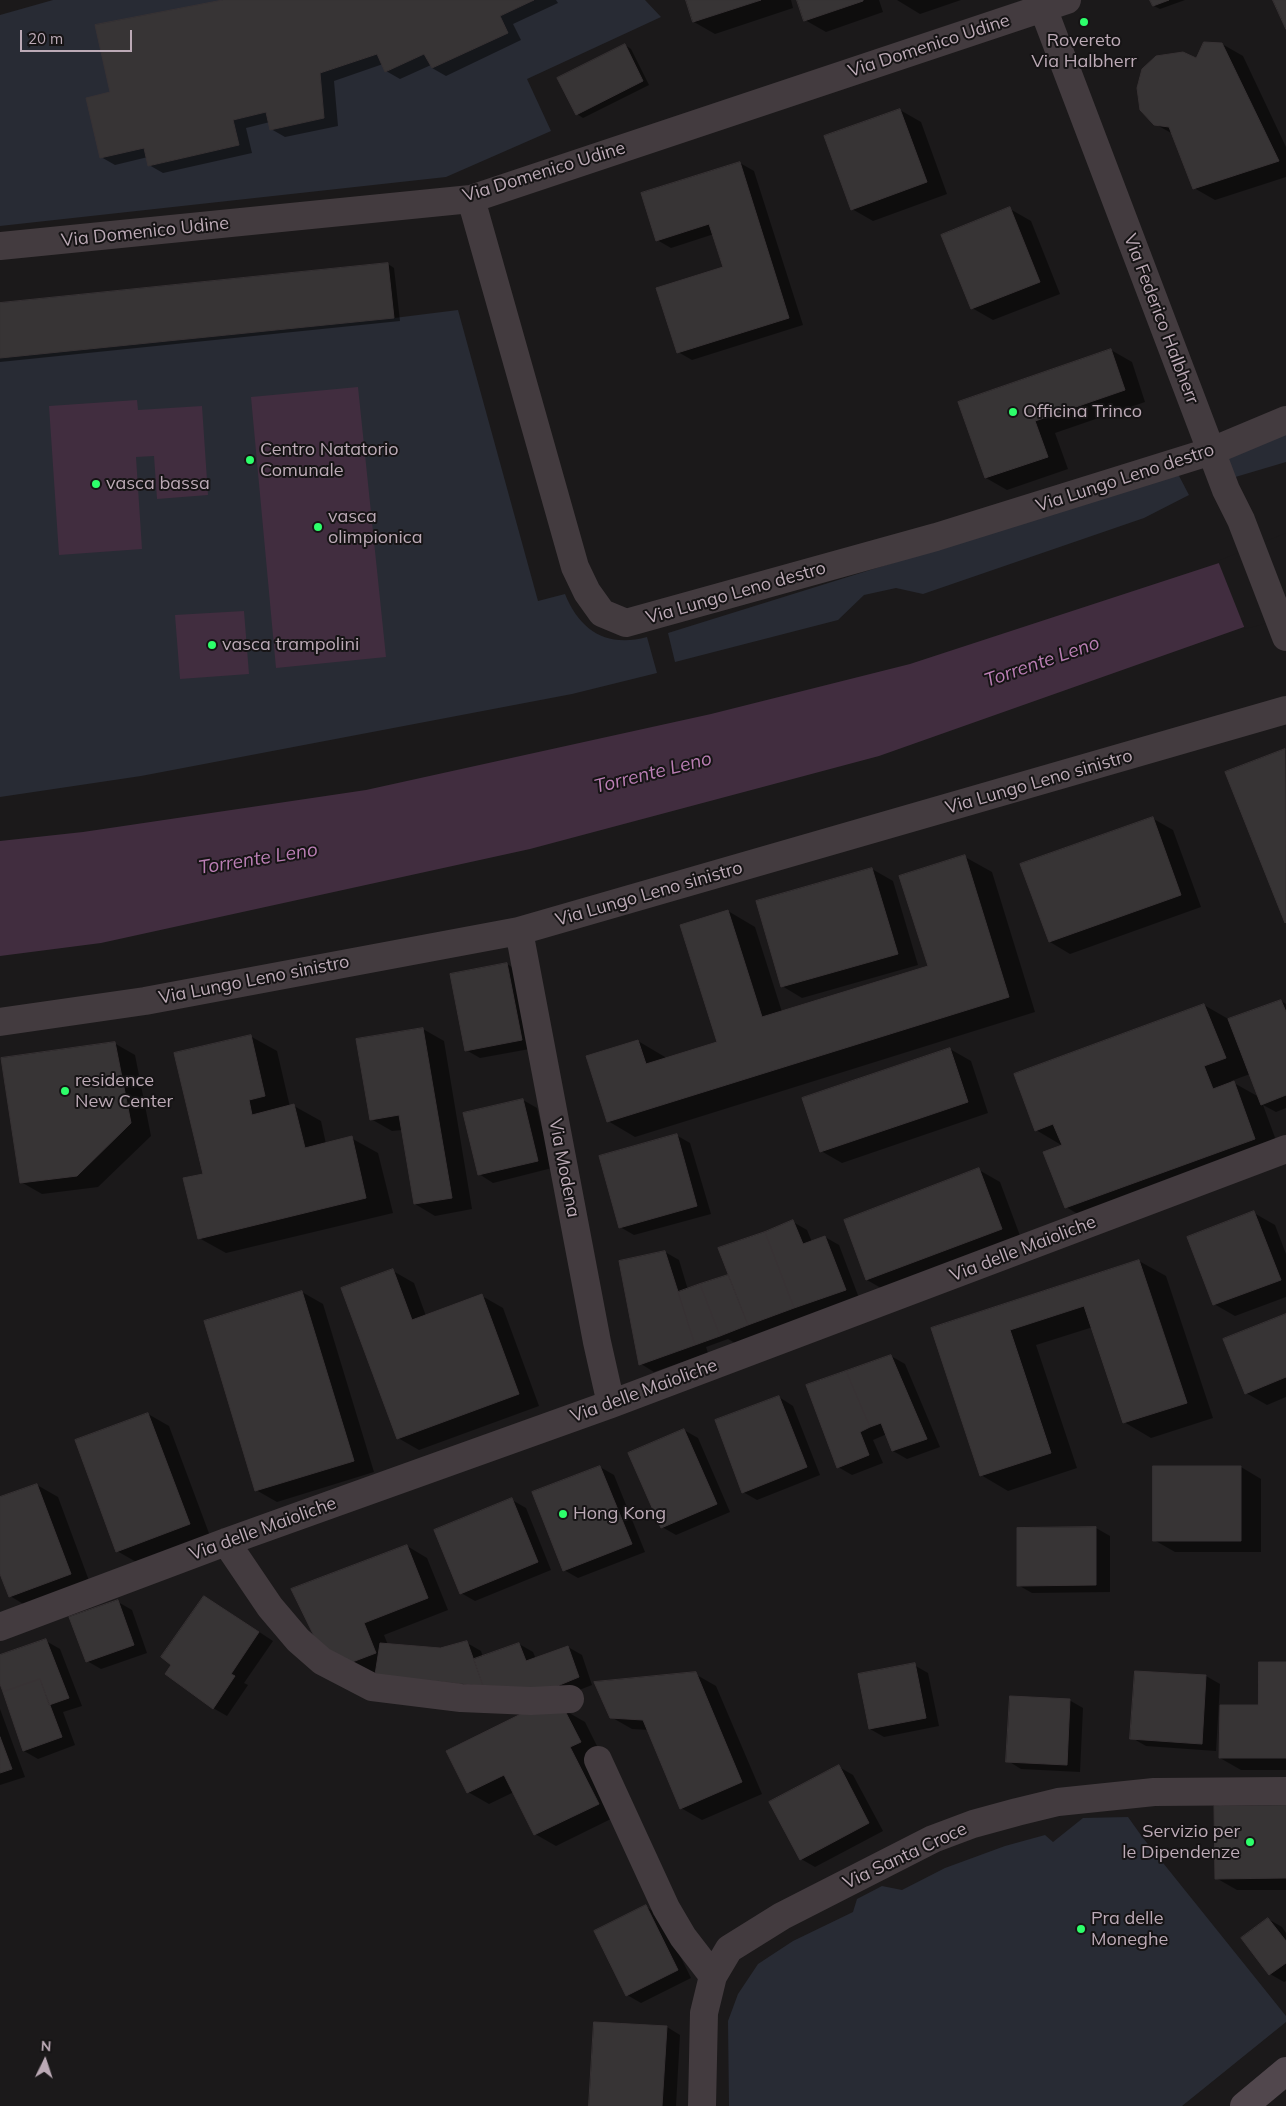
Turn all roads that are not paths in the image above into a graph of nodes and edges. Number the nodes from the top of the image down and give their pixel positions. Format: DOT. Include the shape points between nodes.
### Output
graph roads {
  1 [pos="1050,3"];
  2 [pos="471,198"];
  3 [pos="0,246"];
  4 [pos="1286,420"];
  5 [pos="1212,451"];
  6 [pos="1286,637"];
  7 [pos="1286,710"];
  8 [pos="519,931"];
  9 [pos="0,1022"];
  10 [pos="1286,1149"];
  11 [pos="611,1404"];
  12 [pos="226,1542"];
  13 [pos="0,1626"];
  14 [pos="570,1699"];
  15 [pos="598,1760"];
  16 [pos="1286,1791"];
  17 [pos="713,1976"];
  18 [pos="1286,2071"];
  19 [pos="702,2106"];
  20 [pos="1244,2106"];
  1 -- 2 [label="street, Via Domenico Udine"];
  1 -- 5 [label="street, Via Federico Halbherr"];
  2 -- 3 [label="street, Via Domenico Udine"];
  2 -- 5 [label="street, Via Lungo Leno destro" via="574,566 602,613 626,623 936,537"];
  4 -- 5 [label="street, Via Lungo Leno destro"];
  5 -- 6 [label="street, Via Federico Halbherr"];
  7 -- 8 [label="street, Via Lungo Leno sinistro"];
  8 -- 9 [label="street, Via Lungo Leno sinistro" via="145,1001"];
  8 -- 11 [label="street, Via Modena"];
  10 -- 11 [label="street, Via delle Maioliche"];
  11 -- 12 [label="street, Via delle Maioliche"];
  12 -- 13 [label="street, Via delle Maioliche"];
  12 -- 14 [label="street" via="270,1607 298,1640 322,1661 372,1687 460,1698"];
  15 -- 17 [label="street" via="666,1908 683,1937"];
  16 -- 17 [label="street, Via Santa Croce" via="1154,1792 1103,1796 1058,1802 973,1824 933,1839 782,1916 729,1949"];
  17 -- 19 [label="street, Via Santa Croce" via="704,2013"];
  18 -- 20 [label="main road"];
}
